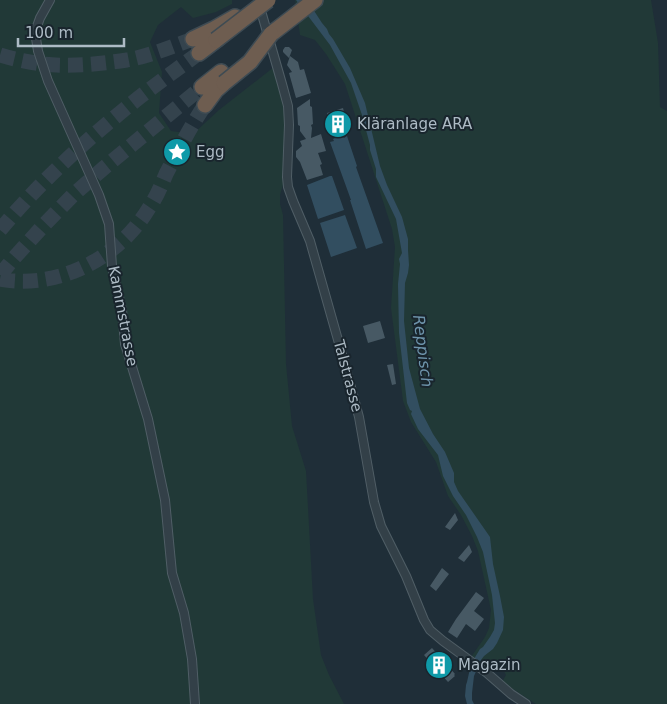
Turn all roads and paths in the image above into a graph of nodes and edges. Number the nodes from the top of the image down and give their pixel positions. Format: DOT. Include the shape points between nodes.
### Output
graph roads {
  1 [pos="50,0"];
  2 [pos="259,0"];
  3 [pos="268,0"];
  4 [pos="315,0"];
  5 [pos="215,35"];
  6 [pos="196,46"];
  7 [pos="223,77"];
  8 [pos="202,87"];
  9 [pos="206,105"];
  10 [pos="195,704"];
  11 [pos="526,704"];
  1 -- 10 [label="street, Kammstrasse" via="35,32 38,51 109,224 112,266 122,310 125,344 148,419 165,500 172,573 184,613"];
  2 -- 5 [label="highway"];
  2 -- 11 [label="street, Talstrasse" via="288,106 288,187 310,241 342,354 359,417 379,519 426,624 439,638"];
  3 -- 5 [label="highway, bridge"];
  4 -- 7 [label="highway, bridge"];
  5 -- 6 [label="highway"];
  7 -- 8 [label="highway"];
  7 -- 9 [label="highway"];
}
